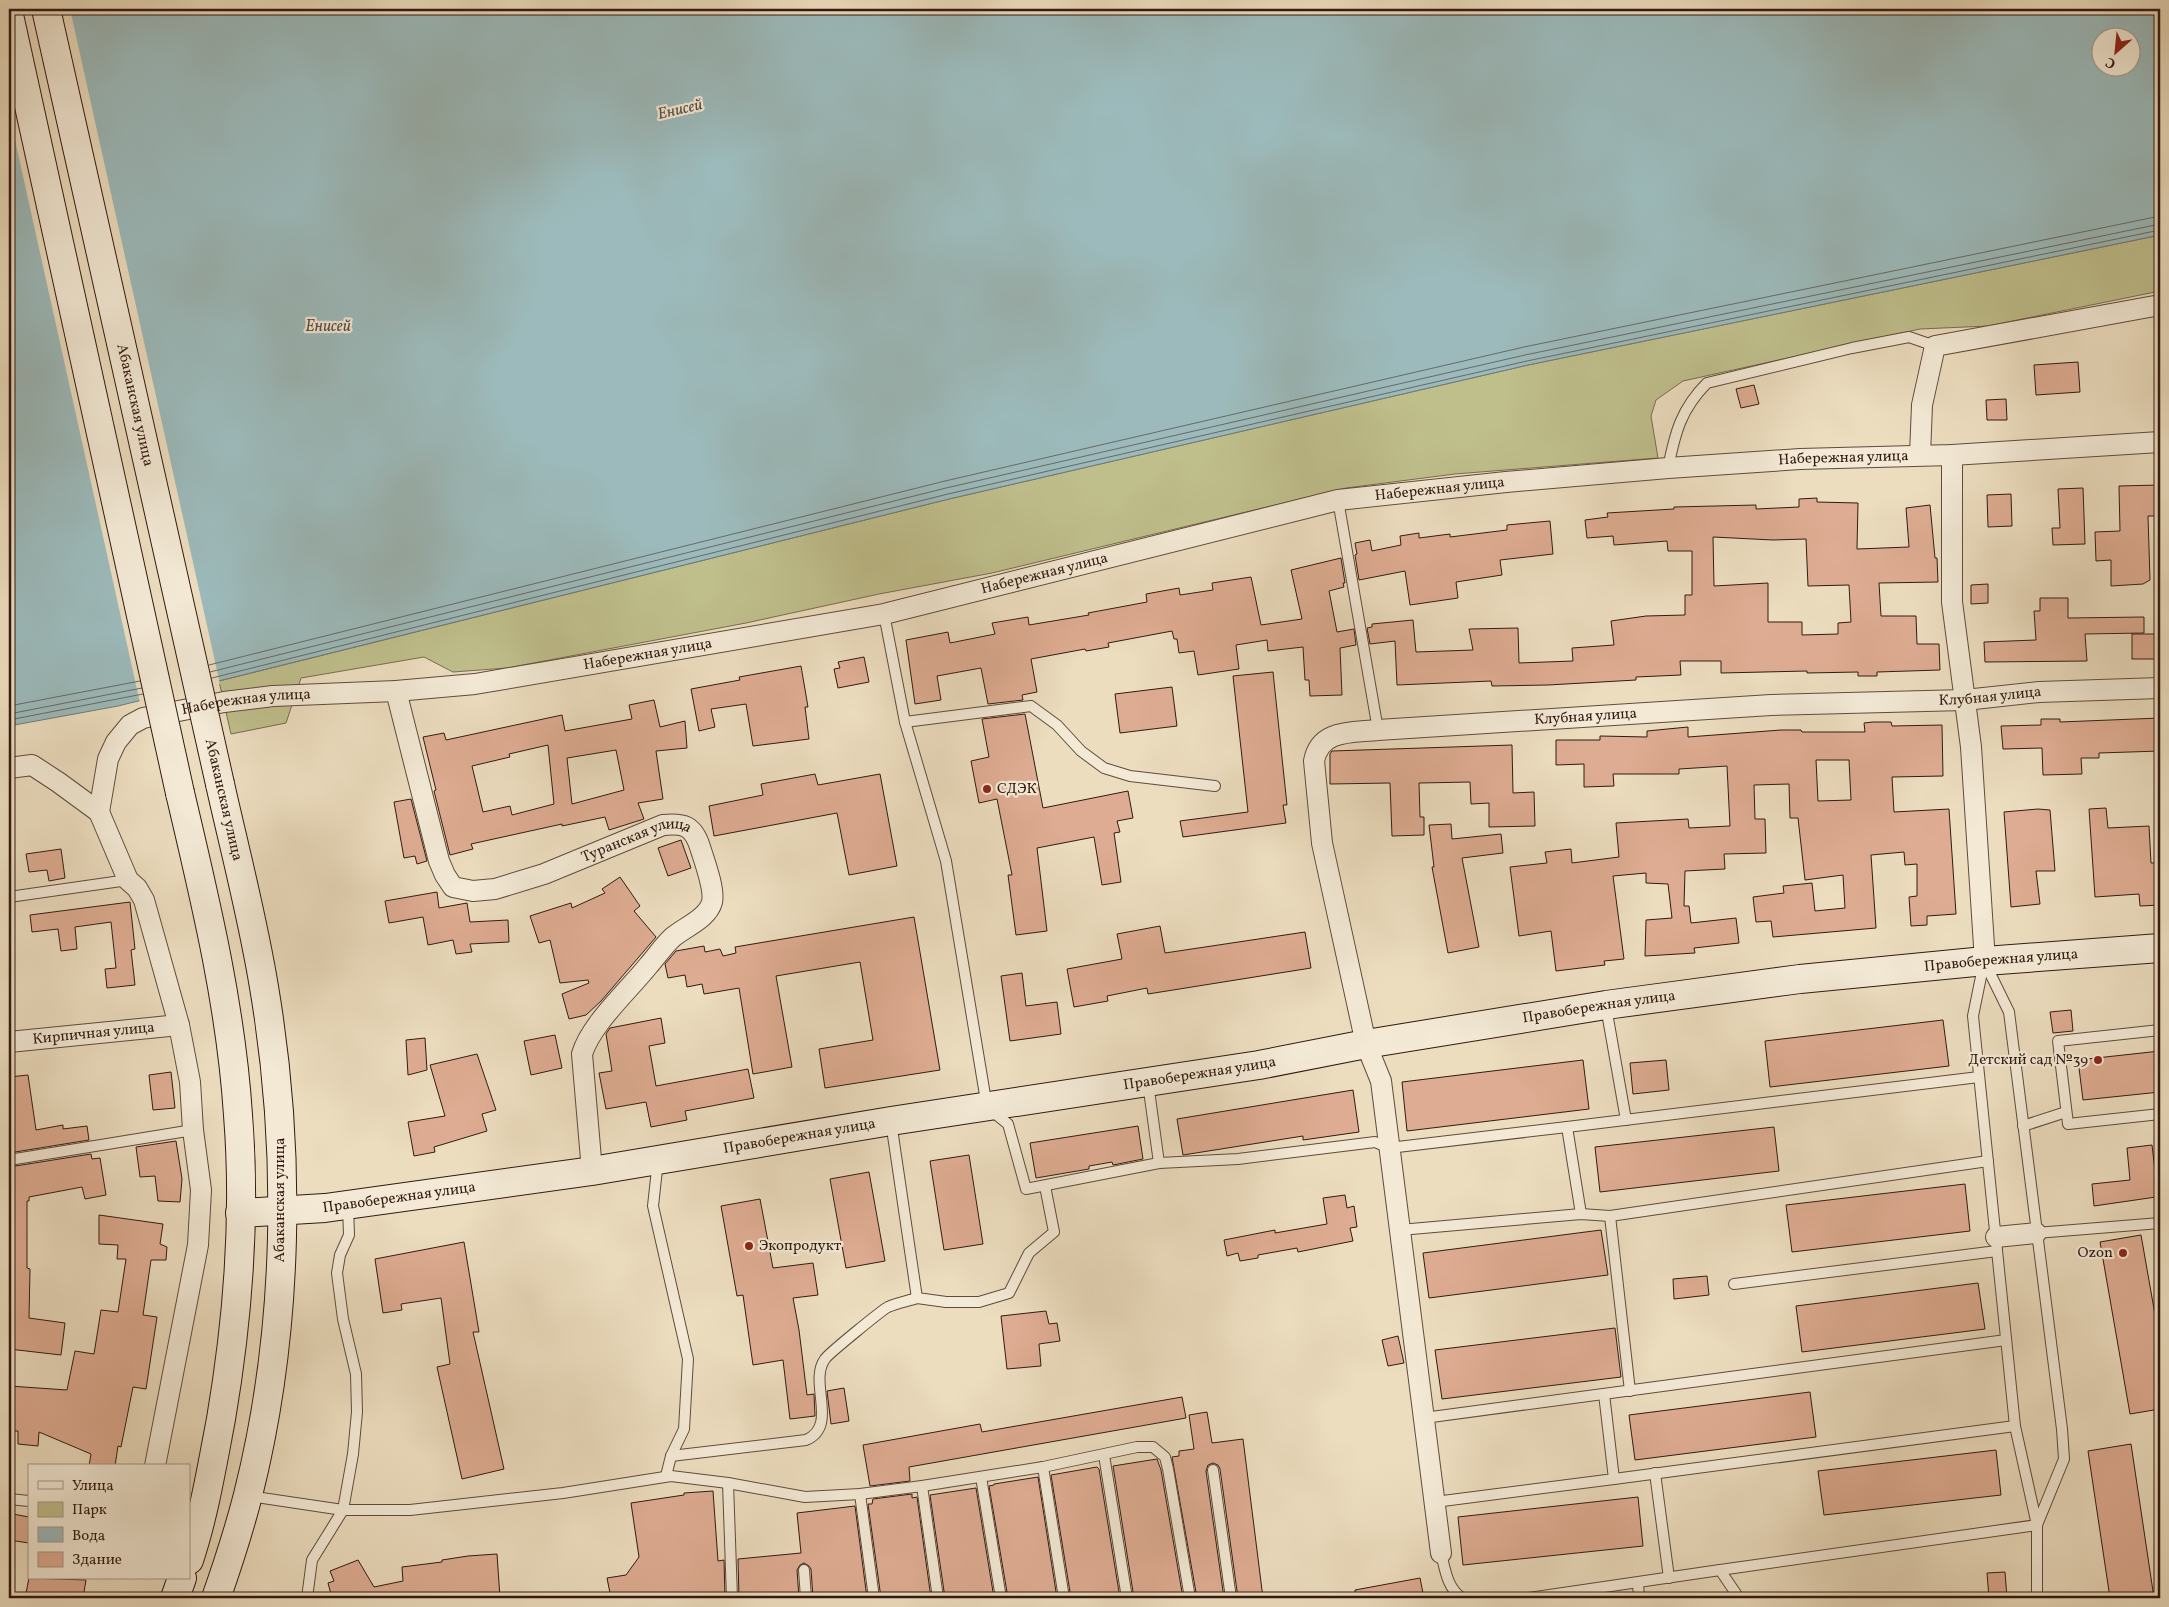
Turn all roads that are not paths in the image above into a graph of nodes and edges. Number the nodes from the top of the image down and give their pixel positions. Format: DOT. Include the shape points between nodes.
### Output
graph roads {
  1 [pos="46,9"];
  2 [pos="9,15"];
  3 [pos="2160,305"];
  4 [pos="1935,346"];
  5 [pos="2160,442"];
  6 [pos="1952,454"];
  7 [pos="1920,455"];
  8 [pos="1668,468"];
  9 [pos="1338,500"];
  10 [pos="884,614"];
  11 [pos="2160,688"];
  12 [pos="396,692"];
  13 [pos="1966,700"];
  14 [pos="905,722"];
  15 [pos="1378,730"];
  16 [pos="9,768"];
  17 [pos="1215,786"];
  18 [pos="99,812"];
  19 [pos="128,880"];
  20 [pos="9,897"];
  21 [pos="2160,948"];
  22 [pos="1985,961"];
  23 [pos="1606,1005"];
  24 [pos="179,1025"];
  25 [pos="2160,1030"];
  26 [pos="9,1042"];
  27 [pos="1366,1044"];
  28 [pos="1979,1077"];
  29 [pos="1148,1082"];
  30 [pos="987,1107"];
  31 [pos="2066,1112"];
  32 [pos="2160,1114"];
  33 [pos="1626,1120"];
  34 [pos="891,1121"];
  35 [pos="2023,1126"];
  36 [pos="1567,1127"];
  37 [pos="193,1130"];
  38 [pos="1390,1148"];
  39 [pos="9,1160"];
  40 [pos="658,1160"];
  41 [pos="1988,1161"];
  42 [pos="1160,1164"];
  43 [pos="592,1171"];
  44 [pos="1044,1186"];
  45 [pos="348,1205"];
  46 [pos="282,1212"];
  47 [pos="240,1213"];
  48 [pos="1581,1214"];
  49 [pos="1610,1216"];
  50 [pos="2160,1223"];
  51 [pos="1400,1230"];
  52 [pos="2036,1232"];
  53 [pos="1996,1244"];
  54 [pos="1734,1284"];
  55 [pos="918,1298"];
  56 [pos="2006,1340"];
  57 [pos="1630,1391"];
  58 [pos="1604,1394"];
  59 [pos="1424,1418"];
  60 [pos="2015,1426"];
  61 [pos="1104,1455"];
  62 [pos="671,1456"];
  63 [pos="155,1464"];
  64 [pos="1043,1467"];
  65 [pos="1213,1470"];
  66 [pos="1655,1473"];
  67 [pos="666,1476"];
  68 [pos="981,1477"];
  69 [pos="1614,1479"];
  70 [pos="728,1483"];
  71 [pos="922,1486"];
  72 [pos="860,1494"];
  73 [pos="248,1495"];
  74 [pos="9,1499"];
  75 [pos="28,1501"];
  76 [pos="1435,1502"];
  77 [pos="342,1510"];
  78 [pos="2037,1525"];
  79 [pos="190,1550"];
  80 [pos="1441,1552"];
  81 [pos="804,1570"];
  82 [pos="1720,1570"];
  83 [pos="1669,1578"];
  84 [pos="181,1580"];
  85 [pos="1638,1582"];
  86 [pos="1456,1597"];
  87 [pos="176,1598"];
  88 [pos="216,1598"];
  89 [pos="307,1598"];
  90 [pos="732,1598"];
  91 [pos="806,1598"];
  92 [pos="874,1598"];
  93 [pos="938,1598"];
  94 [pos="1001,1598"];
  95 [pos="1064,1598"];
  96 [pos="1127,1598"];
  97 [pos="1190,1598"];
  98 [pos="1231,1598"];
  99 [pos="1529,1598"];
  100 [pos="1639,1598"];
  101 [pos="1739,1598"];
  102 [pos="2037,1598"];
  1 -- 46 [label="main road, Абаканская улица, bridge" via="264,986 280,1131"];
  2 -- 47 [label="main road, bridge" via="215,946 238,1115"];
  3 -- 4 [label="street"];
  4 -- 7 [label="street" via="1922,405"];
  4 -- 8 [label="lane" via="1909,337 1707,383 1693,397 1676,428"];
  5 -- 6 [label="street, Набережная улица"];
  6 -- 7 [label="street, Набережная улица"];
  6 -- 13 [label="street" via="1952,602"];
  7 -- 8 [label="street, Набережная улица"];
  8 -- 9 [label="street, Набережная улица"];
  9 -- 10 [label="street, Набережная улица"];
  9 -- 15 [label="lane"];
  10 -- 12 [label="street, Набережная улица" via="475,684"];
  10 -- 14 [label="lane"];
  11 -- 13 [label="street, Клубная улица" via="2039,692"];
  12 -- 18 [label="street, Набережная улица" via="273,696 143,718 130,725 116,742 108,760"];
  12 -- 43 [label="street, Туранская улица" via="439,861 453,887 473,891 544,874 663,825 680,823 692,830 697,838 711,892 709,908 672,938 613,1005 586,1042 582,1054"];
  13 -- 15 [label="street, Клубная улица" via="1771,706"];
  13 -- 22 [label="street"];
  14 -- 17 [label="lane" via="1031,706 1104,768 1130,776"];
  14 -- 30 [label="lane" via="946,862"];
  15 -- 27 [label="street, Клубная улица" via="1334,735 1324,740 1316,750 1314,761 1322,843"];
  16 -- 18 [label="street" via="32,766"];
  18 -- 19 [label="street"];
  19 -- 20 [label="lane"];
  19 -- 24 [label="street" via="144,900"];
  21 -- 22 [label="main road, Правобережная улица"];
  22 -- 23 [label="main road, Правобережная улица" via="1800,979"];
  22 -- 28 [label="lane" via="1973,1016"];
  22 -- 35 [label="lane" via="2010,1012"];
  23 -- 27 [label="main road, Правобережная улица"];
  23 -- 33 [label="lane"];
  24 -- 26 [label="street, Кирпичная улица"];
  24 -- 37 [label="street" via="190,1082"];
  25 -- 31 [label="lane" via="2058,1041"];
  27 -- 29 [label="main road, Правобережная улица"];
  27 -- 38 [label="street, Клубная улица" via="1381,1081"];
  28 -- 33 [label="lane"];
  28 -- 41 [label="lane"];
  29 -- 30 [label="main road, Правобережная улица"];
  29 -- 42 [label="lane"];
  30 -- 34 [label="main road, Правобережная улица"];
  30 -- 44 [label="lane" via="1008,1124 1026,1189"];
  31 -- 32 [label="lane" via="2068,1124"];
  31 -- 35 [label="lane"];
  33 -- 36 [label="lane"];
  34 -- 40 [label="main road, Правобережная улица"];
  34 -- 55 [label="lane"];
  35 -- 52 [label="lane"];
  36 -- 38 [label="lane"];
  36 -- 48 [label="lane"];
  37 -- 39 [label="lane"];
  37 -- 63 [label="street" via="201,1190 198,1245"];
  38 -- 42 [label="lane" via="1375,1142 1238,1159"];
  38 -- 51 [label="street, Клубная улица"];
  40 -- 43 [label="main road, Правобережная улица"];
  40 -- 62 [label="lane" via="653,1206 688,1359 684,1429"];
  41 -- 49 [label="lane"];
  41 -- 53 [label="lane"];
  42 -- 44 [label="lane"];
  43 -- 45 [label="main road, Правобережная улица"];
  44 -- 55 [label="lane" via="1054,1232 1030,1253 1009,1293 979,1302"];
  45 -- 46 [label="main road, Правобережная улица"];
  45 -- 77 [label="lane" via="350,1235 340,1255 337,1273 343,1319 356,1374 357,1412 354,1454"];
  46 -- 47 [label="main road, Правобережная улица"];
  46 -- 73 [label="main road, Абаканская улица" via="281,1267 270,1376"];
  47 -- 79 [label="main road" via="240,1263 225,1394 207,1491"];
  48 -- 49 [label="lane"];
  48 -- 51 [label="lane"];
  49 -- 57 [label="lane"];
  50 -- 52 [label="lane"];
  51 -- 59 [label="street, Клубная улица"];
  52 -- 53 [label="street"];
  52 -- 78 [label="lane" via="2064,1460"];
  53 -- 54 [label="lane"];
  53 -- 56 [label="lane"];
  55 -- 62 [label="lane" via="886,1308 824,1359 820,1372 821,1426 816,1436 806,1440"];
  56 -- 57 [label="lane"];
  56 -- 60 [label="lane"];
  57 -- 58 [label="lane"];
  58 -- 59 [label="lane"];
  58 -- 69 [label="lane"];
  59 -- 76 [label="street, Клубная улица"];
  60 -- 66 [label="lane"];
  60 -- 78 [label="lane"];
  61 -- 64 [label="lane"];
  61 -- 96 [label="lane"];
  61 -- 97 [label="lane" via="1137,1447 1153,1447 1164,1457"];
  62 -- 67 [label="lane"];
  64 -- 68 [label="lane"];
  64 -- 95 [label="lane"];
  65 -- 98 [label="lane"];
  66 -- 69 [label="lane"];
  66 -- 83 [label="lane"];
  67 -- 70 [label="lane"];
  67 -- 77 [label="lane" via="562,1493 410,1510"];
  68 -- 71 [label="lane"];
  68 -- 94 [label="lane"];
  69 -- 76 [label="lane"];
  70 -- 72 [label="lane" via="805,1497"];
  70 -- 90 [label="lane"];
  71 -- 72 [label="lane"];
  71 -- 93 [label="lane"];
  72 -- 92 [label="lane"];
  73 -- 77 [label="lane"];
  73 -- 88 [label="main road, Абаканская улица"];
  74 -- 75 [label="lane"];
  76 -- 80 [label="street, Клубная улица"];
  77 -- 89 [label="lane" via="312,1560"];
  78 -- 82 [label="lane"];
  78 -- 102 [label="lane"];
  80 -- 86 [label="lane" via="1448,1582"];
  81 -- 91 [label="lane"];
  82 -- 83 [label="lane"];
  82 -- 101 [label="lane"];
  83 -- 85 [label="lane"];
  84 -- 87 [label="main road"];
  85 -- 99 [label="lane"];
  85 -- 100 [label="lane"];
}
